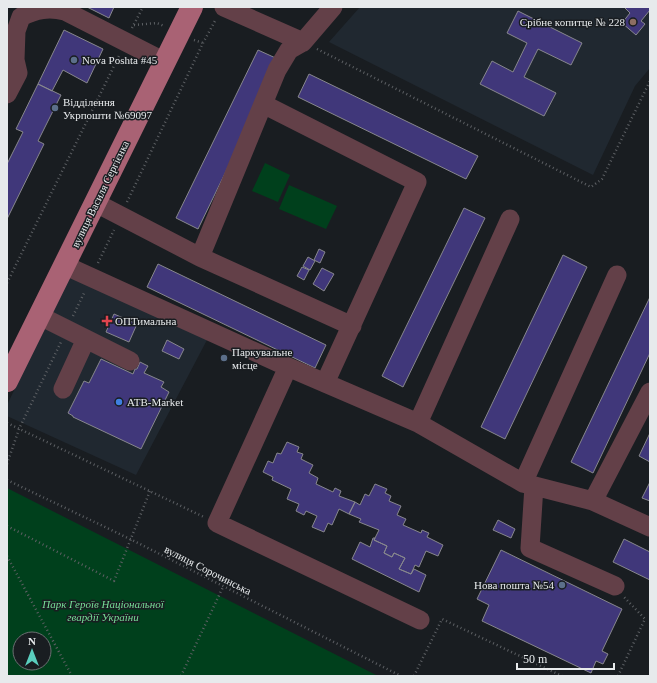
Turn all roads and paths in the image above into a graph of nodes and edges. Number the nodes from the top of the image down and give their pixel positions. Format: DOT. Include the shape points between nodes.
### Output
graph roads {
  1 [pos="143,7"];
  2 [pos="192,7"];
  3 [pos="333,7"];
  4 [pos="66,9"];
  5 [pos="222,10"];
  6 [pos="126,42"];
  7 [pos="303,42"];
  8 [pos="165,62"];
  9 [pos="650,81"];
  10 [pos="7,94"];
  11 [pos="263,104"];
  12 [pos="96,203"];
  13 [pos="120,216"];
  14 [pos="510,219"];
  15 [pos="200,257"];
  16 [pos="64,265"];
  17 [pos="617,275"];
  18 [pos="91,277"];
  19 [pos="7,283"];
  20 [pos="40,316"];
  21 [pos="352,326"];
  22 [pos="67,329"];
  23 [pos="86,339"];
  24 [pos="130,361"];
  25 [pos="288,367"];
  26 [pos="7,381"];
  27 [pos="325,383"];
  28 [pos="63,389"];
  29 [pos="650,392"];
  30 [pos="7,423"];
  31 [pos="418,423"];
  32 [pos="19,428"];
  33 [pos="7,464"];
  34 [pos="7,480"];
  35 [pos="528,484"];
  36 [pos="150,491"];
  37 [pos="593,501"];
  38 [pos="217,523"];
  39 [pos="7,526"];
  40 [pos="650,527"];
  41 [pos="130,539"];
  42 [pos="7,556"];
  43 [pos="614,586"];
  44 [pos="223,587"];
  45 [pos="420,620"];
  46 [pos="72,676"];
  47 [pos="181,676"];
  48 [pos="401,676"];
  49 [pos="414,676"];
  50 [pos="562,676"];
  51 [pos="618,676"];
  1 -- 6 [label="path"];
  2 -- 8 [label="main road, вулиця Василя Сергієнка"];
  3 -- 7 [label="lane"];
  4 -- 6 [label="lane"];
  4 -- 10 [label="lane" via="42,9 21,17 16,31 18,73"];
  5 -- 7 [label="lane"];
  5 -- 13 [label="path" via="203,43"];
  6 -- 8 [label="lane"];
  6 -- 19 [label="path"];
  7 -- 9 [label="path" via="591,187 602,179"];
  7 -- 11 [label="lane" via="289,50 277,70"];
  8 -- 12 [label="main road, вулиця Василя Сергієнка"];
  11 -- 15 [label="lane"];
  11 -- 21 [label="lane" via="417,182"];
  12 -- 13 [label="lane"];
  12 -- 16 [label="main road, вулиця Василя Сергієнка"];
  13 -- 15 [label="lane"];
  13 -- 18 [label="path"];
  14 -- 31 [label="lane"];
  15 -- 21 [label="lane"];
  16 -- 18 [label="lane"];
  16 -- 20 [label="main road, вулиця Василя Сергієнка"];
  17 -- 35 [label="lane"];
  18 -- 22 [label="path"];
  18 -- 25 [label="lane"];
  20 -- 22 [label="lane"];
  20 -- 26 [label="main road, вулиця Василя Сергієнка"];
  21 -- 27 [label="lane"];
  22 -- 23 [label="lane"];
  22 -- 32 [label="path"];
  23 -- 24 [label="lane"];
  23 -- 28 [label="lane"];
  25 -- 27 [label="lane"];
  25 -- 38 [label="lane"];
  27 -- 31 [label="lane"];
  29 -- 37 [label="lane"];
  30 -- 32 [label="path"];
  31 -- 35 [label="lane"];
  32 -- 33 [label="path"];
  32 -- 36 [label="path"];
  34 -- 41 [label="path, вулиця Сорочинська"];
  35 -- 37 [label="lane"];
  35 -- 43 [label="lane" via="530,548"];
  36 -- 38 [label="path"];
  36 -- 41 [label="path"];
  37 -- 40 [label="lane"];
  38 -- 45 [label="lane"];
  39 -- 41 [label="path" via="114,581"];
  41 -- 44 [label="path, вулиця Сорочинська"];
  42 -- 46 [label="path"];
  43 -- 51 [label="path" via="645,620"];
  44 -- 47 [label="path"];
  44 -- 48 [label="path, вулиця Сорочинська"];
  49 -- 50 [label="path" via="442,620"];
}
